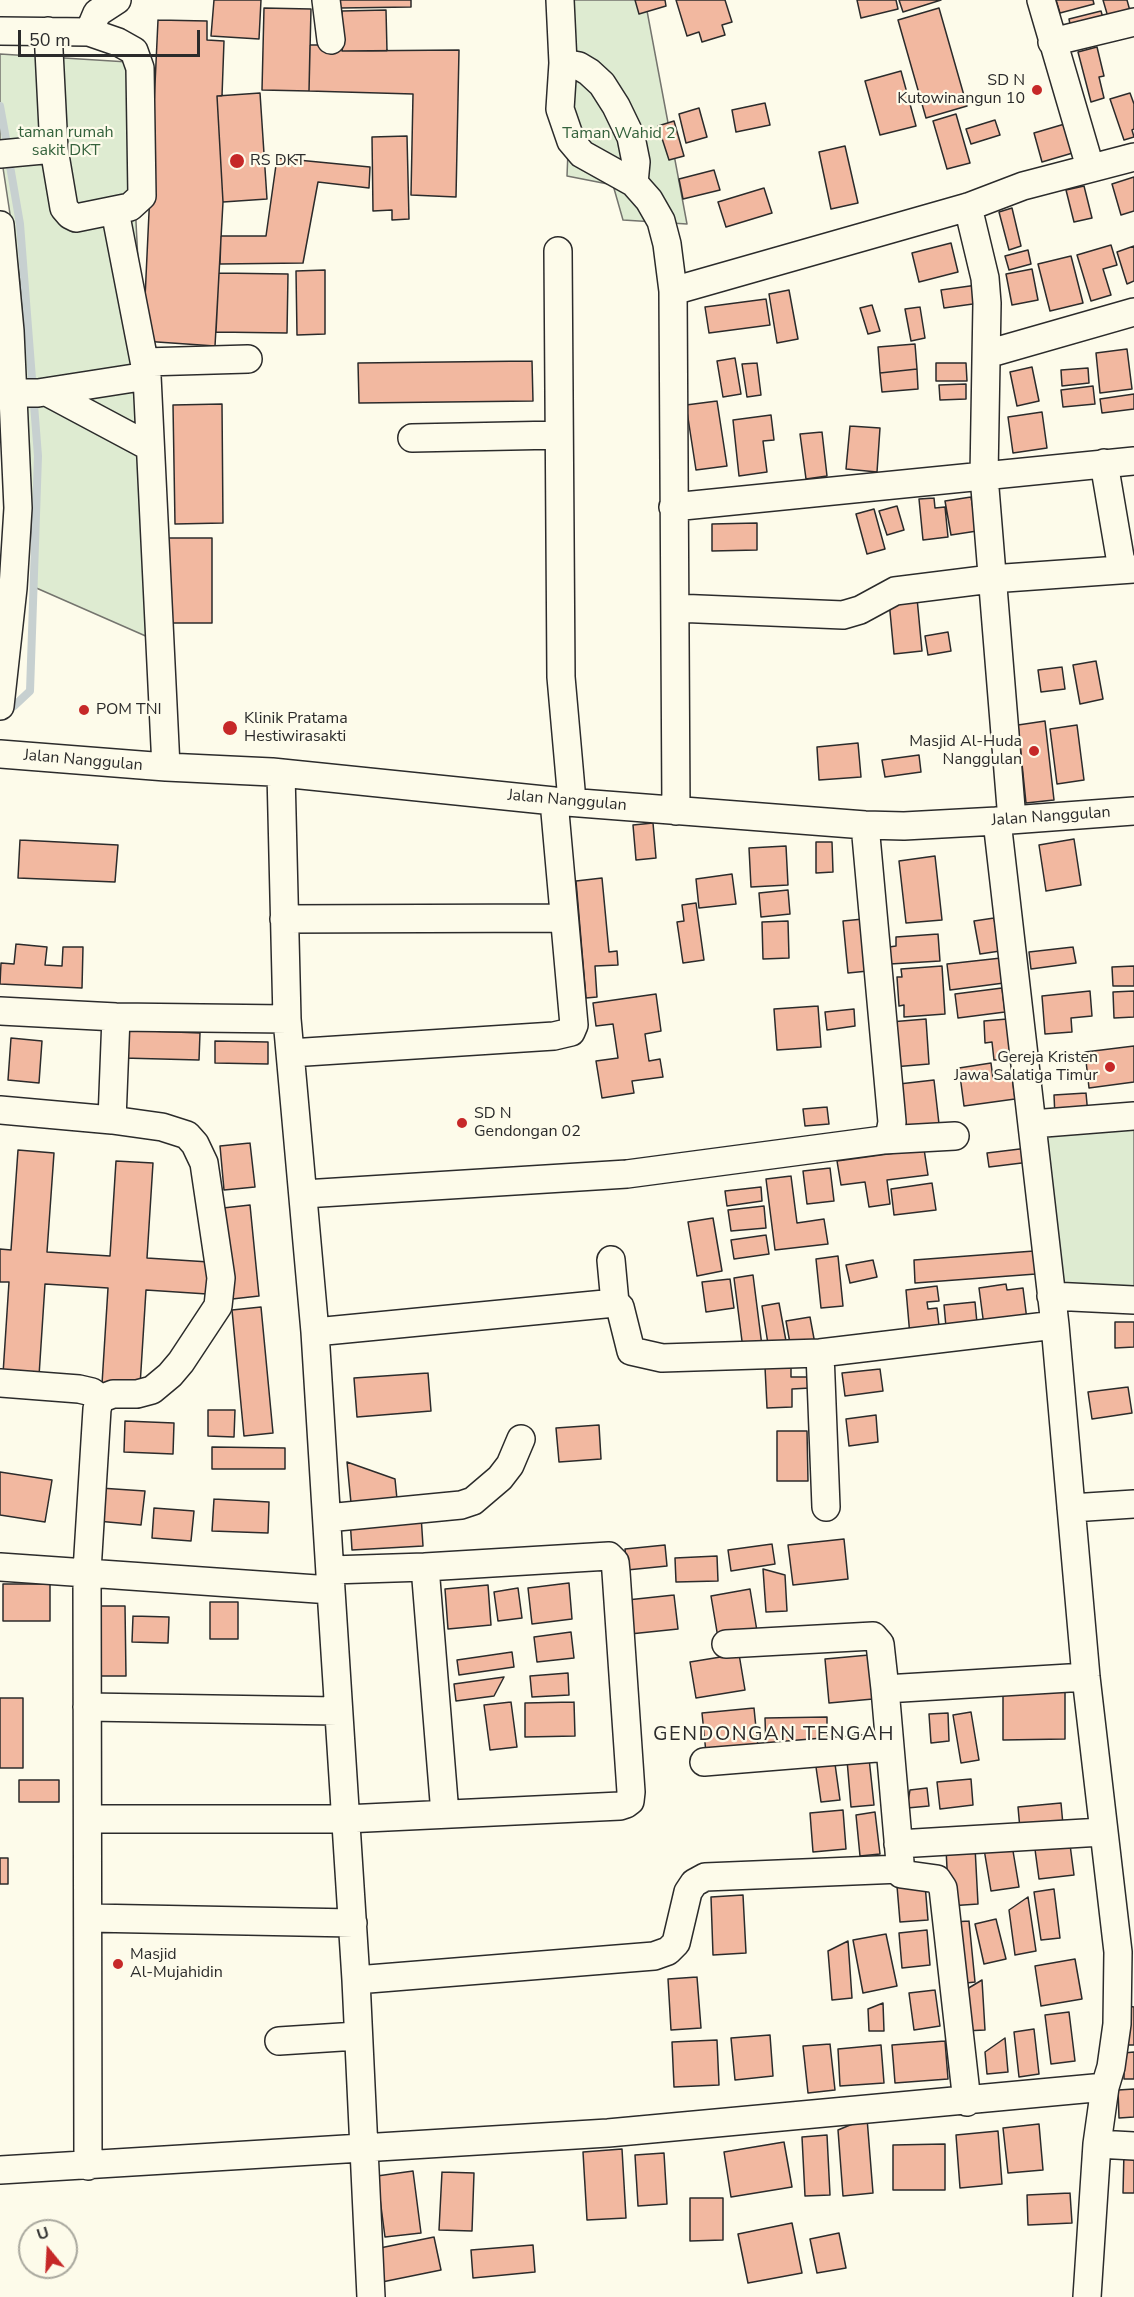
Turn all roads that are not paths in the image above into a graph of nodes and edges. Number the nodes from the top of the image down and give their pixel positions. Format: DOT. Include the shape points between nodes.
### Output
graph roads {
  1 [pos="117,0"];
  2 [pos="326,0"];
  3 [pos="560,0"];
  4 [pos="1041,0"];
  5 [pos="1134,22"];
  6 [pos="0,31"];
  7 [pos="48,31"];
  8 [pos="89,32"];
  9 [pos="331,40"];
  10 [pos="1053,42"];
  11 [pos="563,63"];
  12 [pos="54,149"];
  13 [pos="0,154"];
  14 [pos="1134,157"];
  15 [pos="1090,167"];
  16 [pos="634,183"];
  17 [pos="968,207"];
  18 [pos="115,212"];
  19 [pos="0,225"];
  20 [pos="558,251"];
  21 [pos="673,291"];
  22 [pos="1134,312"];
  23 [pos="987,354"];
  24 [pos="248,359"];
  25 [pos="146,369"];
  26 [pos="32,393"];
  27 [pos="559,435"];
  28 [pos="412,438"];
  29 [pos="150,447"];
  30 [pos="1134,461"];
  31 [pos="1104,463"];
  32 [pos="984,477"];
  33 [pos="673,507"];
  34 [pos="1128,569"];
  35 [pos="991,579"];
  36 [pos="675,608"];
  37 [pos="0,706"];
  38 [pos="0,754"];
  39 [pos="166,767"];
  40 [pos="280,773"];
  41 [pos="563,801"];
  42 [pos="1134,810"];
  43 [pos="676,811"];
  44 [pos="1004,821"];
  45 [pos="865,825"];
  46 [pos="564,918"];
  47 [pos="284,919"];
  48 [pos="0,1011"];
  49 [pos="116,1017"];
  50 [pos="287,1019"];
  51 [pos="290,1053"];
  52 [pos="0,1110"];
  53 [pos="1134,1116"];
  54 [pos="112,1120"];
  55 [pos="1032,1124"];
  56 [pos="955,1136"];
  57 [pos="883,1140"];
  58 [pos="304,1194"];
  59 [pos="611,1260"];
  60 [pos="1051,1296"];
  61 [pos="1134,1300"];
  62 [pos="615,1303"];
  63 [pos="1055,1325"];
  64 [pos="315,1332"];
  65 [pos="820,1353"];
  66 [pos="0,1383"];
  67 [pos="100,1399"];
  68 [pos="521,1438"];
  69 [pos="1134,1504"];
  70 [pos="826,1507"];
  71 [pos="1071,1508"];
  72 [pos="336,1517"];
  73 [pos="0,1567"];
  74 [pos="424,1567"];
  75 [pos="87,1571"];
  76 [pos="331,1580"];
  77 [pos="726,1644"];
  78 [pos="1086,1677"];
  79 [pos="885,1689"];
  80 [pos="87,1707"];
  81 [pos="337,1711"];
  82 [pos="889,1747"];
  83 [pos="704,1762"];
  84 [pos="445,1814"];
  85 [pos="88,1819"];
  86 [pos="345,1819"];
  87 [pos="1102,1832"];
  88 [pos="900,1857"];
  89 [pos="89,1918"];
  90 [pos="352,1923"];
  91 [pos="356,1980"];
  92 [pos="357,2036"];
  93 [pos="279,2041"];
  94 [pos="1105,2087"];
  95 [pos="967,2102"];
  96 [pos="1097,2144"];
  97 [pos="1134,2146"];
  98 [pos="362,2147"];
  99 [pos="88,2166"];
  100 [pos="0,2170"];
  101 [pos="371,2297"];
  102 [pos="1087,2297"];
  1 -- 8 [label="street" via="97,13"];
  2 -- 9 [label="street"];
  3 -- 11 [label="street"];
  4 -- 10 [label="street"];
  5 -- 10 [label="street"];
  6 -- 7 [label="street"];
  7 -- 8 [label="street"];
  7 -- 12 [label="street"];
  8 -- 18 [label="street" via="134,51 140,68 142,196 137,203"];
  10 -- 15 [label="street"];
  11 -- 16 [label="street" via="590,72 616,106 631,137 636,162"];
  11 -- 16 [label="street" via="560,109 571,141 582,154"];
  12 -- 13 [label="street"];
  12 -- 18 [label="street" via="64,208 70,215 76,218"];
  14 -- 15 [label="street"];
  15 -- 17 [label="street"];
  16 -- 21 [label="street" via="662,221"];
  17 -- 21 [label="street"];
  17 -- 23 [label="street" via="985,278"];
  18 -- 25 [label="street"];
  19 -- 26 [label="street"];
  20 -- 27 [label="street"];
  21 -- 33 [label="street"];
  22 -- 23 [label="street"];
  23 -- 32 [label="street"];
  24 -- 25 [label="street"];
  25 -- 26 [label="street"];
  25 -- 29 [label="street"];
  26 -- 29 [label="street"];
  26 -- 37 [label="street"];
  27 -- 28 [label="street"];
  27 -- 41 [label="street"];
  29 -- 39 [label="street"];
  30 -- 31 [label="street"];
  31 -- 32 [label="street"];
  31 -- 34 [label="street"];
  32 -- 33 [label="street"];
  32 -- 35 [label="street"];
  33 -- 36 [label="street"];
  34 -- 35 [label="street"];
  35 -- 36 [label="street" via="896,591 843,615"];
  35 -- 44 [label="street"];
  36 -- 43 [label="street"];
  38 -- 39 [label="street, Jalan Nanggulan"];
  39 -- 40 [label="street, Jalan Nanggulan"];
  40 -- 41 [label="street, Jalan Nanggulan"];
  40 -- 47 [label="street"];
  41 -- 43 [label="street, Jalan Nanggulan"];
  41 -- 46 [label="street"];
  42 -- 44 [label="street, Jalan Nanggulan"];
  43 -- 45 [label="street, Jalan Nanggulan"];
  44 -- 45 [label="street, Jalan Nanggulan"];
  44 -- 55 [label="street"];
  45 -- 57 [label="street" via="892,1122 890,1133"];
  46 -- 47 [label="street"];
  46 -- 51 [label="street" via="574,1025 571,1032"];
  47 -- 50 [label="street"];
  48 -- 49 [label="street"];
  49 -- 50 [label="street"];
  49 -- 54 [label="street"];
  50 -- 51 [label="street"];
  51 -- 58 [label="street"];
  52 -- 54 [label="street"];
  53 -- 55 [label="street"];
  54 -- 67 [label="street" via="175,1131 187,1135 195,1144 204,1163 221,1292 218,1306 170,1375 152,1390"];
  55 -- 60 [label="street"];
  56 -- 57 [label="street"];
  57 -- 58 [label="street" via="627,1174"];
  58 -- 64 [label="street"];
  59 -- 62 [label="street"];
  60 -- 61 [label="street"];
  60 -- 63 [label="street"];
  62 -- 64 [label="street"];
  62 -- 65 [label="street" via="620,1307 631,1351 662,1358"];
  63 -- 65 [label="street"];
  63 -- 71 [label="street"];
  64 -- 72 [label="street" via="323,1468"];
  65 -- 70 [label="street"];
  66 -- 67 [label="street" via="79,1389"];
  67 -- 75 [label="street" via="96,1409"];
  68 -- 72 [label="street" via="510,1465 473,1501"];
  69 -- 71 [label="street"];
  71 -- 78 [label="street"];
  72 -- 76 [label="street"];
  73 -- 75 [label="street"];
  74 -- 76 [label="street"];
  74 -- 84 [label="street"];
  74 -- 84 [label="street" via="600,1555 615,1562 616,1572 630,1800 620,1806"];
  75 -- 76 [label="street"];
  75 -- 80 [label="street"];
  76 -- 81 [label="street"];
  77 -- 79 [label="street" via="873,1636 879,1640"];
  78 -- 79 [label="street"];
  78 -- 87 [label="street"];
  79 -- 82 [label="street"];
  80 -- 81 [label="street"];
  80 -- 85 [label="street"];
  81 -- 86 [label="street"];
  82 -- 83 [label="street"];
  82 -- 88 [label="street"];
  84 -- 86 [label="street"];
  85 -- 86 [label="street"];
  85 -- 89 [label="street"];
  86 -- 90 [label="street"];
  87 -- 88 [label="street"];
  87 -- 94 [label="street" via="1118,1952 1117,2024"];
  88 -- 91 [label="street" via="705,1877 688,1892 676,1943 654,1956"];
  88 -- 95 [label="street" via="905,1877 937,1879 944,1888"];
  89 -- 90 [label="street"];
  89 -- 99 [label="street"];
  90 -- 91 [label="street"];
  91 -- 92 [label="street"];
  92 -- 93 [label="street"];
  92 -- 98 [label="street"];
  94 -- 95 [label="street"];
  94 -- 96 [label="street"];
  95 -- 98 [label="street" via="608,2133"];
  96 -- 97 [label="street"];
  96 -- 102 [label="street"];
  98 -- 99 [label="street"];
  98 -- 101 [label="street"];
  99 -- 100 [label="street"];
}
